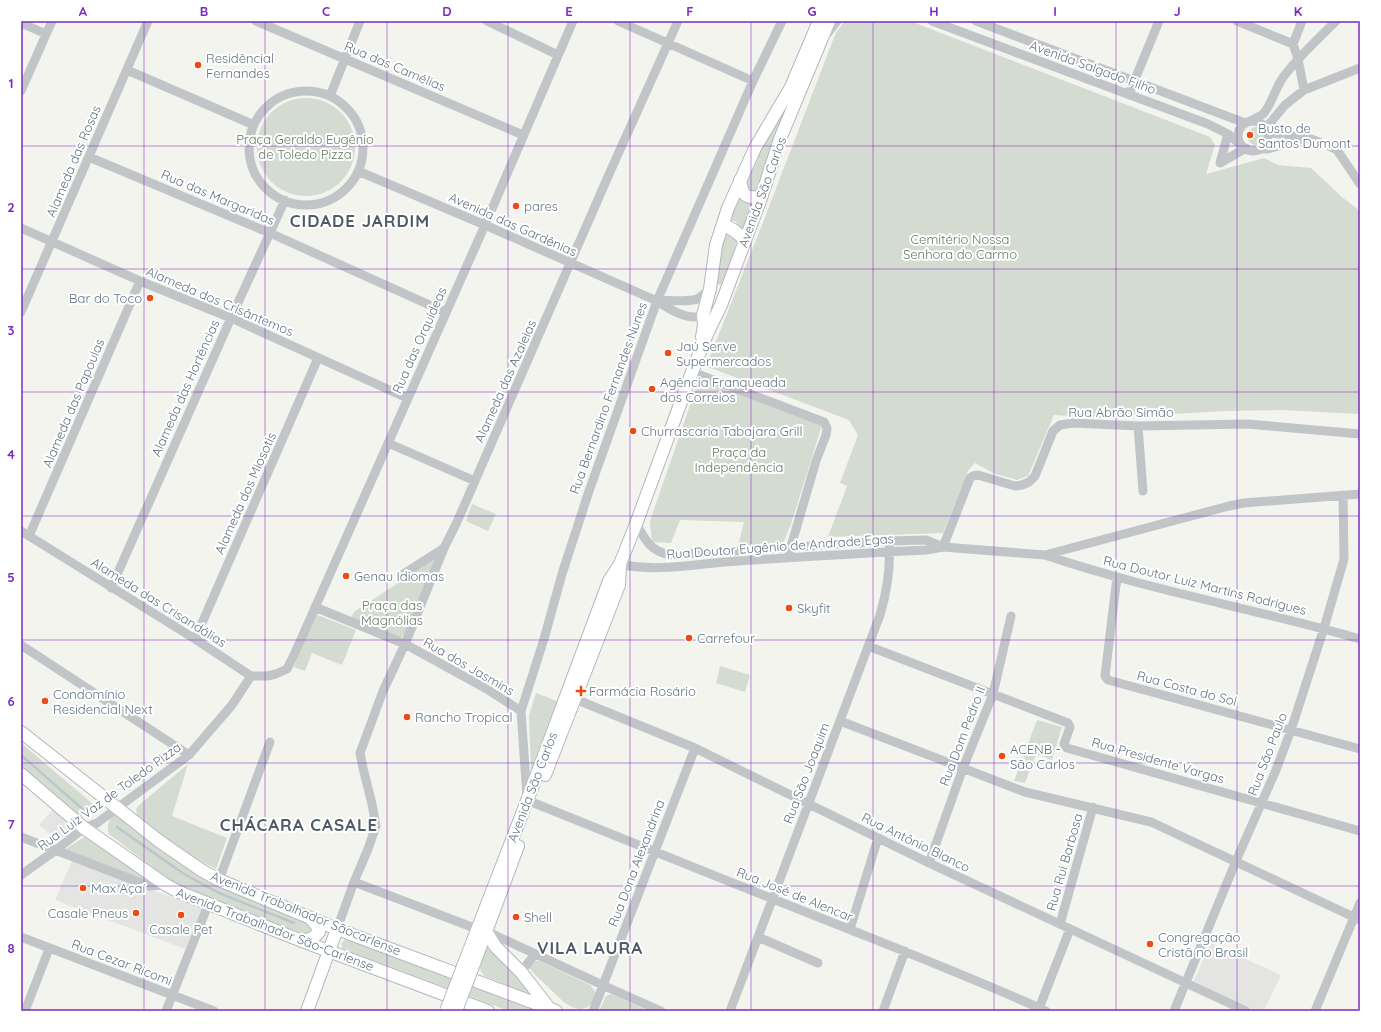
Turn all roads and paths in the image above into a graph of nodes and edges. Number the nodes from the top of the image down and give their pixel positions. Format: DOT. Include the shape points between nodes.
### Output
graph roads {
  1 [pos="52,21"];
  2 [pos="148,21"];
  3 [pos="256,21"];
  4 [pos="360,21"];
  5 [pos="487,21"];
  6 [pos="573,21"];
  7 [pos="618,21"];
  8 [pos="678,21"];
  9 [pos="782,21"];
  10 [pos="819,21"];
  11 [pos="829,21"];
  12 [pos="837,21"];
  13 [pos="932,21"];
  14 [pos="976,21"];
  15 [pos="1158,21"];
  16 [pos="1237,21"];
  17 [pos="1302,21"];
  18 [pos="1336,21"];
  19 [pos="21,23"];
  20 [pos="992,27"];
  21 [pos="46,34"];
  22 [pos="987,42"];
  23 [pos="668,43"];
  24 [pos="1293,44"];
  25 [pos="818,46"];
  26 [pos="558,55"];
  27 [pos="344,58"];
  28 [pos="1298,59"];
  29 [pos="1360,68"];
  30 [pos="127,70"];
  31 [pos="753,81"];
  32 [pos="1133,81"];
  33 [pos="1304,90"];
  34 [pos="21,91"];
  35 [pos="1129,94"];
  36 [pos="330,96"];
  37 [pos="1247,122"];
  38 [pos="254,125"];
  39 [pos="1267,130"];
  40 [pos="1228,134"];
  41 [pos="523,135"];
  42 [pos="1304,138"];
  43 [pos="1243,147"];
  44 [pos="1261,149"];
  45 [pos="89,157"];
  46 [pos="358,172"];
  47 [pos="740,180"];
  48 [pos="1360,184"];
  49 [pos="761,198"];
  50 [pos="285,200"];
  51 [pos="485,225"];
  52 [pos="722,227"];
  53 [pos="21,228"];
  54 [pos="270,233"];
  55 [pos="745,240"];
  56 [pos="52,242"];
  57 [pos="571,263"];
  58 [pos="140,281"];
  59 [pos="710,289"];
  60 [pos="657,300"];
  61 [pos="721,305"];
  62 [pos="21,312"];
  63 [pos="445,312"];
  64 [pos="703,315"];
  65 [pos="231,318"];
  66 [pos="318,358"];
  67 [pos="694,367"];
  68 [pos="408,398"];
  69 [pos="1138,426"];
  70 [pos="1360,434"];
  71 [pos="388,443"];
  72 [pos="475,481"];
  73 [pos="1143,491"];
  74 [pos="1360,494"];
  75 [pos="1343,495"];
  76 [pos="636,524"];
  77 [pos="21,530"];
  78 [pos="29,536"];
  79 [pos="889,541"];
  80 [pos="790,547"];
  81 [pos="943,547"];
  82 [pos="444,548"];
  83 [pos="736,551"];
  84 [pos="890,552"];
  85 [pos="669,555"];
  86 [pos="1045,555"];
  87 [pos="789,558"];
  88 [pos="737,561"];
  89 [pos="620,564"];
  90 [pos="670,567"];
  91 [pos="402,575"];
  92 [pos="1117,577"];
  93 [pos="111,588"];
  94 [pos="315,607"];
  95 [pos="1011,616"];
  96 [pos="1324,628"];
  97 [pos="195,639"];
  98 [pos="1360,639"];
  99 [pos="405,644"];
  100 [pos="21,645"];
  101 [pos="868,646"];
  102 [pos="251,676"];
  103 [pos="993,694"];
  104 [pos="575,699"];
  105 [pos="521,711"];
  106 [pos="840,721"];
  107 [pos="1291,730"];
  108 [pos="21,732"];
  109 [pos="270,742"];
  110 [pos="695,748"];
  111 [pos="1360,749"];
  112 [pos="189,755"];
  113 [pos="963,768"];
  114 [pos="21,774"];
  115 [pos="531,802"];
  116 [pos="1262,803"];
  117 [pos="809,804"];
  118 [pos="1093,807"];
  119 [pos="117,808"];
  120 [pos="84,828"];
  121 [pos="1360,831"];
  122 [pos="21,837"];
  123 [pos="878,838"];
  124 [pos="56,850"];
  125 [pos="654,853"];
  126 [pos="1236,861"];
  127 [pos="929,863"];
  128 [pos="21,875"];
  129 [pos="219,880"];
  130 [pos="354,882"];
  131 [pos="166,885"];
  132 [pos="773,898"];
  133 [pos="1360,903"];
  134 [pos="208,905"];
  135 [pos="310,918"];
  136 [pos="1357,918"];
  137 [pos="1060,924"];
  138 [pos="337,929"];
  139 [pos="1070,929"];
  140 [pos="482,930"];
  141 [pos="850,930"];
  142 [pos="21,937"];
  143 [pos="758,937"];
  144 [pos="302,941"];
  145 [pos="49,949"];
  146 [pos="329,951"];
  147 [pos="905,951"];
  148 [pos="535,954"];
  149 [pos="471,958"];
  150 [pos="818,962"];
  151 [pos="521,972"];
  152 [pos="1185,983"];
  153 [pos="603,985"];
  154 [pos="172,995"];
  155 [pos="552,1010"];
  156 [pos="1041,1010"];
  157 [pos="25,1011"];
  158 [pos="166,1011"];
  159 [pos="214,1011"];
  160 [pos="307,1011"];
  161 [pos="446,1011"];
  162 [pos="456,1011"];
  163 [pos="488,1011"];
  164 [pos="593,1011"];
  165 [pos="661,1011"];
  166 [pos="730,1011"];
  167 [pos="883,1011"];
  168 [pos="1174,1011"];
  169 [pos="1246,1011"];
  170 [pos="1315,1011"];
  1 -- 21 [label="street"];
  2 -- 30 [label="street, Alameda das Rosas"];
  3 -- 27 [label="street, Rua das Camélias"];
  4 -- 27 [label="street"];
  5 -- 26 [label="street"];
  6 -- 26 [label="street, Rua das Orquídeas"];
  7 -- 23 [label="street"];
  8 -- 23 [label="street, Alameda das Azaleias"];
  9 -- 31 [label="street, Rua Bernardino Fernandes Nunes"];
  10 -- 47 [label="main road, Avenida São Carlos" via="791,87 755,148"];
  11 -- 25 [label="main road, Avenida São Carlos"];
  12 -- 25 [label="street"];
  13 -- 22 [label="street, Avenida Salgado Filho"];
  14 -- 20 [label="street, Avenida Salgado Filho"];
  15 -- 32 [label="street"];
  16 -- 24 [label="street"];
  17 -- 24 [label="street"];
  18 -- 28 [label="street"];
  19 -- 21 [label="street"];
  20 -- 22 [label="street"];
  20 -- 32 [label="street, Avenida Salgado Filho"];
  21 -- 34 [label="street"];
  22 -- 35 [label="street, Avenida Salgado Filho"];
  23 -- 31 [label="street"];
  23 -- 57 [label="street, Alameda das Azaleias"];
  24 -- 28 [label="street"];
  25 -- 49 [label="main road, Avenida São Carlos" via="780,139"];
  26 -- 41 [label="street, Rua das Orquídeas"];
  27 -- 36 [label="street"];
  27 -- 41 [label="street, Rua das Camélias"];
  28 -- 33 [label="street"];
  28 -- 37 [label="street" via="1276,88 1263,114"];
  29 -- 33 [label="street"];
  30 -- 38 [label="street"];
  30 -- 45 [label="street, Alameda das Rosas"];
  31 -- 60 [label="street, Rua Bernardino Fernandes Nunes"];
  32 -- 35 [label="street"];
  32 -- 37 [label="street, Avenida Salgado Filho"];
  33 -- 39 [label="street" via="1285,105"];
  35 -- 40 [label="street, Avenida Salgado Filho"];
  36 -- 38 [label="street" via="312,91 294,92 278,98 264,110"];
  36 -- 46 [label="street" via="345,106 356,120 362,136 363,154"];
  37 -- 39 [label="street" via="1259,122"];
  37 -- 43 [label="street" via="1242,126 1238,136"];
  38 -- 50 [label="street" via="249,142 251,160 258,177 270,191"];
  39 -- 42 [label="street"];
  39 -- 44 [label="street" via="1267,141"];
  40 -- 43 [label="street, Avenida Salgado Filho"];
  40 -- 43 [label="street" via="1220,163"];
  41 -- 51 [label="street, Rua das Orquídeas"];
  42 -- 44 [label="street" via="1274,148"];
  42 -- 48 [label="street" via="1311,138 1337,150"];
  43 -- 44 [label="street" via="1254,151"];
  45 -- 54 [label="street, Rua das Margaridas"];
  45 -- 56 [label="street, Alameda das Rosas"];
  46 -- 50 [label="street" via="349,186 335,197 308,204"];
  46 -- 51 [label="street, Avenida das Gardênias"];
  47 -- 49 [label="main road" via="742,191 747,197"];
  47 -- 52 [label="main road, Avenida São Carlos"];
  49 -- 55 [label="main road, Avenida São Carlos"];
  50 -- 54 [label="street, Alameda das Hortências"];
  51 -- 57 [label="street, Avenida das Gardênias"];
  51 -- 63 [label="street, Rua das Orquídeas"];
  52 -- 55 [label="main road" via="734,230"];
  52 -- 59 [label="main road, Avenida São Carlos" via="716,245"];
  53 -- 56 [label="street, Alameda dos Crisântemos"];
  54 -- 63 [label="street, Rua das Margaridas"];
  54 -- 65 [label="street, Alameda das Hortências"];
  55 -- 61 [label="main road, Avenida São Carlos"];
  56 -- 58 [label="street, Alameda dos Crisântemos"];
  56 -- 62 [label="street, Alameda das Rosas"];
  57 -- 60 [label="street, Avenida das Gardênias"];
  57 -- 72 [label="street, Alameda das Azaleias"];
  58 -- 65 [label="street, Alameda dos Crisântemos"];
  58 -- 78 [label="street, Alameda das Papoulas"];
  59 -- 60 [label="street, Avenida das Gardênias" via="688,301"];
  59 -- 64 [label="main road, Avenida São Carlos"];
  60 -- 64 [label="street, Avenida das Gardênias" via="686,315 698,318"];
  60 -- 105 [label="street, Rua Bernardino Fernandes Nunes" via="589,491"];
  61 -- 64 [label="main road"];
  61 -- 67 [label="main road, Avenida São Carlos"];
  63 -- 68 [label="street, Rua das Orquídeas"];
  64 -- 67 [label="main road, Avenida São Carlos" via="704,325"];
  65 -- 66 [label="street, Alameda dos Crisântemos"];
  65 -- 93 [label="street, Alameda das Hortências"];
  66 -- 68 [label="street, Alameda dos Crisântemos"];
  66 -- 97 [label="street, Alameda dos Miosotis"];
  67 -- 76 [label="main road, Avenida São Carlos"];
  67 -- 80 [label="street" via="824,422 827,428 826,435"];
  68 -- 71 [label="street, Rua das Orquídeas"];
  69 -- 70 [label="street, Rua Abrão Simão" via="1248,424"];
  69 -- 73 [label="street"];
  69 -- 81 [label="street, Rua Abrão Simão" via="1073,423 1060,425 1053,431 1035,476 1029,482 1015,486 973,476"];
  71 -- 72 [label="street"];
  71 -- 94 [label="street, Rua das Orquídeas"];
  72 -- 82 [label="street, Alameda das Azaleias"];
  74 -- 75 [label="street, Rua Doutor Eugênio de Andrade Egas"];
  75 -- 86 [label="street, Rua Doutor Eugênio de Andrade Egas" via="1229,506"];
  75 -- 96 [label="street, Rua São Paulo" via="1344,559"];
  76 -- 85 [label="street, Rua Doutor Eugênio de Andrade Egas" via="653,548"];
  76 -- 89 [label="main road, Avenida São Carlos"];
  77 -- 78 [label="street, Alameda das Crisandálias"];
  78 -- 93 [label="street, Alameda das Crisandálias"];
  79 -- 80 [label="street, Rua Doutor Eugênio de Andrade Egas"];
  79 -- 81 [label="street, Rua Doutor Eugênio de Andrade Egas" via="926,540"];
  79 -- 84 [label="street, Rua São Joaquim"];
  80 -- 83 [label="street, Rua Doutor Eugênio de Andrade Egas"];
  80 -- 87 [label="street"];
  81 -- 84 [label="street, Rua Doutor Eugênio de Andrade Egas"];
  81 -- 86 [label="street, Rua Doutor Eugênio de Andrade Egas"];
  82 -- 91 [label="street"];
  82 -- 99 [label="street, Alameda das Azaleias"];
  83 -- 85 [label="street, Rua Doutor Eugênio de Andrade Egas"];
  83 -- 88 [label="street"];
  84 -- 87 [label="street, Rua Doutor Eugênio de Andrade Egas"];
  84 -- 101 [label="street, Rua São Joaquim" via="886,597"];
  85 -- 90 [label="street"];
  86 -- 92 [label="street, Rua Doutor Luiz Martins Rodrigues"];
  87 -- 88 [label="street, Rua Doutor Eugênio de Andrade Egas"];
  88 -- 90 [label="street, Rua Doutor Eugênio de Andrade Egas"];
  89 -- 90 [label="street, Rua Doutor Eugênio de Andrade Egas" via="633,567"];
  89 -- 104 [label="main road, Avenida São Carlos" via="619,585"];
  89 -- 115 [label="main road, Avenida São Carlos" via="609,581"];
  92 -- 96 [label="street, Rua Doutor Luiz Martins Rodrigues"];
  92 -- 107 [label="street, Rua Costa do Sol" via="1105,676 1108,680"];
  93 -- 97 [label="street, Alameda das Crisandálias"];
  94 -- 99 [label="street, Rua dos Jasmins"];
  94 -- 102 [label="street, Rua das Orquídeas" via="287,669 267,676"];
  95 -- 103 [label="street, Rua Dom Pedro II"];
  96 -- 98 [label="street, Rua Doutor Luiz Martins Rodrigues"];
  96 -- 107 [label="street, Rua São Paulo"];
  97 -- 102 [label="street, Alameda das Crisandálias"];
  99 -- 105 [label="street, Rua dos Jasmins"];
  99 -- 130 [label="street, Alameda das Azaleias" via="383,691 360,753 376,826"];
  100 -- 112 [label="street"];
  101 -- 103 [label="street, Rua Presidente Vargas"];
  101 -- 106 [label="street, Rua São Joaquim"];
  102 -- 112 [label="street, Rua Luiz Vaz de Toledo Pizza" via="232,705"];
  103 -- 113 [label="street, Rua Dom Pedro II"];
  103 -- 116 [label="street, Rua Presidente Vargas" via="1068,723 1070,727 1064,744 1067,748"];
  104 -- 110 [label="street, Rua Antônio Blanco"];
  104 -- 115 [label="main road, Avenida São Carlos"];
  105 -- 115 [label="street, Rua Bernardino Fernandes Nunes"];
  106 -- 113 [label="street"];
  106 -- 117 [label="street, Rua São Joaquim"];
  107 -- 111 [label="street, Rua Costa do Sol"];
  107 -- 116 [label="street, Rua São Paulo"];
  108 -- 119 [label="main road, Avenida Trabalhador Sãocarlense"];
  109 -- 129 [label="street"];
  110 -- 117 [label="street, Rua Antônio Blanco"];
  110 -- 125 [label="street, Rua Dona Alexandrina"];
  112 -- 119 [label="street, Rua Luiz Vaz de Toledo Pizza"];
  113 -- 118 [label="street" via="1025,792"];
  113 -- 127 [label="street, Rua Dom Pedro II"];
  114 -- 120 [label="main road, Avenida Trabalhador São-Carlense"];
  115 -- 125 [label="street, Rua José de Alencar"];
  115 -- 140 [label="main road, Avenida São Carlos"];
  116 -- 121 [label="street, Rua Presidente Vargas"];
  116 -- 126 [label="street, Rua São Paulo"];
  117 -- 123 [label="street, Rua Antônio Blanco"];
  117 -- 132 [label="street, Rua São Joaquim"];
  118 -- 126 [label="street" via="1151,822"];
  118 -- 137 [label="street, Rua Rui Barbosa"];
  119 -- 120 [label="street, Rua Luiz Vaz de Toledo Pizza" via="97,823"];
  119 -- 129 [label="main road, Avenida Trabalhador Sãocarlense" via="186,861"];
  120 -- 124 [label="street, Rua Luiz Vaz de Toledo Pizza"];
  120 -- 131 [label="main road, Avenida Trabalhador São-Carlense"];
  122 -- 124 [label="street"];
  123 -- 127 [label="street, Rua Antônio Blanco"];
  123 -- 141 [label="street"];
  124 -- 128 [label="street, Rua Luiz Vaz de Toledo Pizza"];
  124 -- 131 [label="street" via="149,886"];
  125 -- 132 [label="street, Rua José de Alencar"];
  125 -- 153 [label="street, Rua Dona Alexandrina"];
  126 -- 136 [label="street"];
  126 -- 152 [label="street, Rua São Paulo"];
  127 -- 137 [label="street, Rua Antônio Blanco"];
  129 -- 135 [label="main road, Avenida Trabalhador Sãocarlense"];
  130 -- 138 [label="street"];
  130 -- 140 [label="street"];
  131 -- 134 [label="main road, Avenida Trabalhador São-Carlense"];
  132 -- 141 [label="street, Rua José de Alencar"];
  132 -- 143 [label="street, Rua São Joaquim"];
  133 -- 136 [label="street"];
  134 -- 144 [label="main road, Avenida Trabalhador São-Carlense"];
  134 -- 154 [label="street"];
  135 -- 138 [label="main road, Avenida Trabalhador Sãocarlense"];
  135 -- 144 [label="main road" via="319,932 313,938"];
  136 -- 170 [label="street"];
  137 -- 139 [label="street, Rua Antônio Blanco"];
  138 -- 146 [label="main road"];
  138 -- 155 [label="main road, Avenida Trabalhador Sãocarlense"];
  139 -- 152 [label="street, Rua Antônio Blanco"];
  139 -- 156 [label="street"];
  140 -- 148 [label="street"];
  140 -- 149 [label="main road, Avenida São Carlos"];
  140 -- 151 [label="main road"];
  141 -- 147 [label="street, Rua José de Alencar"];
  142 -- 145 [label="street, Rua Cezar Ricomi"];
  143 -- 150 [label="street"];
  143 -- 166 [label="street, Rua São Joaquim"];
  144 -- 146 [label="main road, Avenida Trabalhador São-Carlense"];
  145 -- 154 [label="street, Rua Cezar Ricomi"];
  145 -- 157 [label="street"];
  146 -- 160 [label="main road"];
  146 -- 163 [label="main road, Avenida Trabalhador São-Carlense"];
  147 -- 156 [label="street, Rua José de Alencar"];
  147 -- 167 [label="street"];
  148 -- 151 [label="street"];
  148 -- 153 [label="street"];
  149 -- 161 [label="main road, Avenida São Carlos, bridge"];
  149 -- 162 [label="main road, Avenida São Carlos, bridge"];
  151 -- 155 [label="main road"];
  152 -- 168 [label="street, Rua São Paulo"];
  152 -- 169 [label="street, Rua Antônio Blanco"];
  153 -- 164 [label="street, Rua Dona Alexandrina"];
  153 -- 165 [label="street"];
  154 -- 158 [label="street"];
  154 -- 159 [label="street, Rua Cezar Ricomi"];
}
